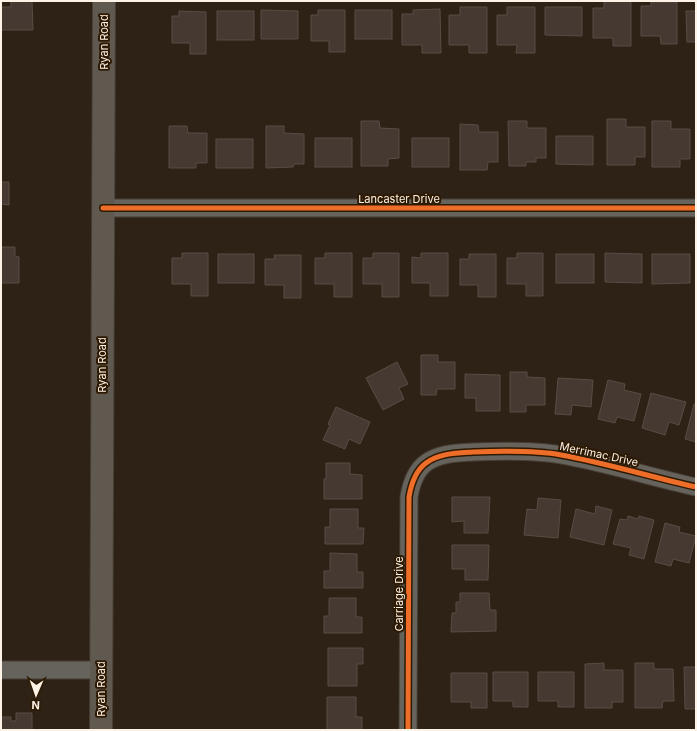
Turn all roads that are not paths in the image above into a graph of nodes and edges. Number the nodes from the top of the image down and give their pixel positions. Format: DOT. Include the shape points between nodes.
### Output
graph roads {
  1 [pos="104,1"];
  2 [pos="103,208"];
  3 [pos="696,208"];
  4 [pos="426,463"];
  5 [pos="696,487"];
  6 [pos="1,670"];
  7 [pos="101,670"];
  8 [pos="101,730"];
  9 [pos="408,730"];
  1 -- 2 [label="main road, Ryan Road"];
  2 -- 3 [label="street, Lancaster Drive"];
  2 -- 7 [label="main road, Ryan Road"];
  4 -- 5 [label="street, Merrimac Drive" via="439,457 470,452 559,455"];
  4 -- 9 [label="street, Carriage Drive" via="416,474 409,497"];
  6 -- 7 [label="street"];
  7 -- 8 [label="main road, Ryan Road"];
}
